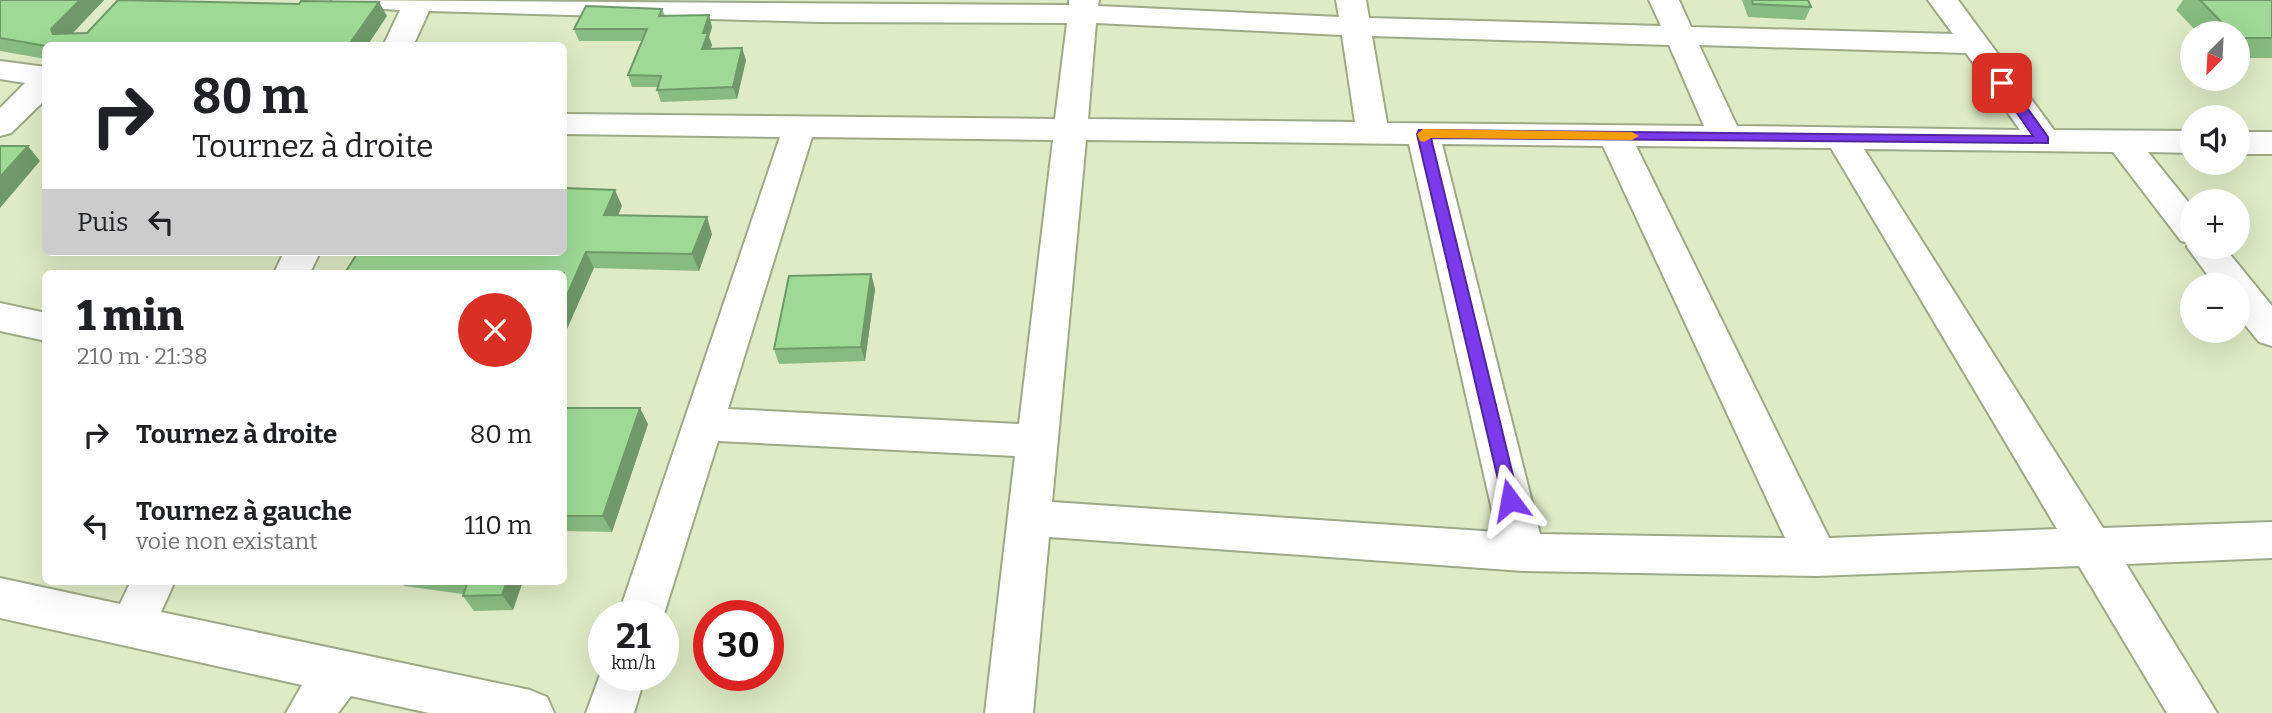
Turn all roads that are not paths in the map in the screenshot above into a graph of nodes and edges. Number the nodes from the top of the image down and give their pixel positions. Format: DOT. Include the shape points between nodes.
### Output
graph roads {
  1 [pos="347,0"];
  2 [pos="1664,0"];
  3 [pos="1943,0"];
  4 [pos="419,1"];
  5 [pos="578,3"];
  6 [pos="822,6"];
  7 [pos="1084,7"];
  8 [pos="1353,14"];
  9 [pos="1680,36"];
  10 [pos="400,42"];
  11 [pos="1975,44"];
  12 [pos="0,70"];
  13 [pos="42,78"];
  14 [pos="42,83"];
  15 [pos="42,118"];
  16 [pos="4,122"];
  17 [pos="567,124"];
  18 [pos="799,127"];
  19 [pos="1071,128"];
  20 [pos="1373,133"];
  21 [pos="1423,134"];
  22 [pos="1615,136"];
  23 [pos="1725,137"];
  24 [pos="1841,138"];
  25 [pos="2044,140"];
  26 [pos="2122,141"];
  27 [pos="2180,142"];
  28 [pos="2250,143"];
  29 [pos="2272,143"];
  30 [pos="2180,215"];
  31 [pos="2215,259"];
  32 [pos="2226,273"];
  33 [pos="2250,304"];
  34 [pos="0,317"];
  35 [pos="42,326"];
  36 [pos="2272,332"];
  37 [pos="702,424"];
  38 [pos="1038,441"];
  39 [pos="1030,519"];
  40 [pos="2272,540"];
  41 [pos="2090,547"];
  42 [pos="1523,552"];
  43 [pos="1816,557"];
  44 [pos="151,585"];
  45 [pos="0,598"];
  46 [pos="646,600"];
  47 [pos="132,627"];
  48 [pos="340,672"];
  49 [pos="617,691"];
  50 [pos="310,713"];
  51 [pos="530,713"];
  52 [pos="610,713"];
  53 [pos="1009,713"];
  54 [pos="2193,713"];
  1 -- 4 [label="street"];
  2 -- 9 [label="street"];
  3 -- 11 [label="street"];
  4 -- 5 [label="street"];
  4 -- 10 [label="street"];
  5 -- 6 [label="street"];
  6 -- 7 [label="street"];
  7 -- 8 [label="street"];
  7 -- 19 [label="street"];
  8 -- 9 [label="street"];
  8 -- 20 [label="street"];
  9 -- 11 [label="street"];
  9 -- 23 [label="street"];
  11 -- 25 [label="street"];
  12 -- 13 [label="street"];
  14 -- 16 [label="street"];
  15 -- 16 [label="street"];
  17 -- 18 [label="street"];
  18 -- 19 [label="street"];
  18 -- 37 [label="street"];
  19 -- 20 [label="street"];
  19 -- 38 [label="street"];
  20 -- 21 [label="street"];
  21 -- 22 [label="street"];
  21 -- 42 [label="street"];
  22 -- 23 [label="street"];
  22 -- 43 [label="street"];
  23 -- 24 [label="street"];
  24 -- 25 [label="street"];
  24 -- 41 [label="street"];
  25 -- 26 [label="street"];
  26 -- 27 [label="street"];
  26 -- 30 [label="street"];
  28 -- 29 [label="street"];
  31 -- 32 [label="street"];
  33 -- 36 [label="street"];
  34 -- 35 [label="street"];
  37 -- 38 [label="street"];
  37 -- 46 [label="street"];
  38 -- 39 [label="street"];
  39 -- 42 [label="street"];
  39 -- 53 [label="street"];
  40 -- 41 [label="street"];
  41 -- 43 [label="street"];
  41 -- 54 [label="street"];
  42 -- 43 [label="street"];
  44 -- 47 [label="street"];
  45 -- 47 [label="street"];
  47 -- 48 [label="street"];
  48 -- 50 [label="street"];
  48 -- 51 [label="street"];
  49 -- 52 [label="street"];
}
